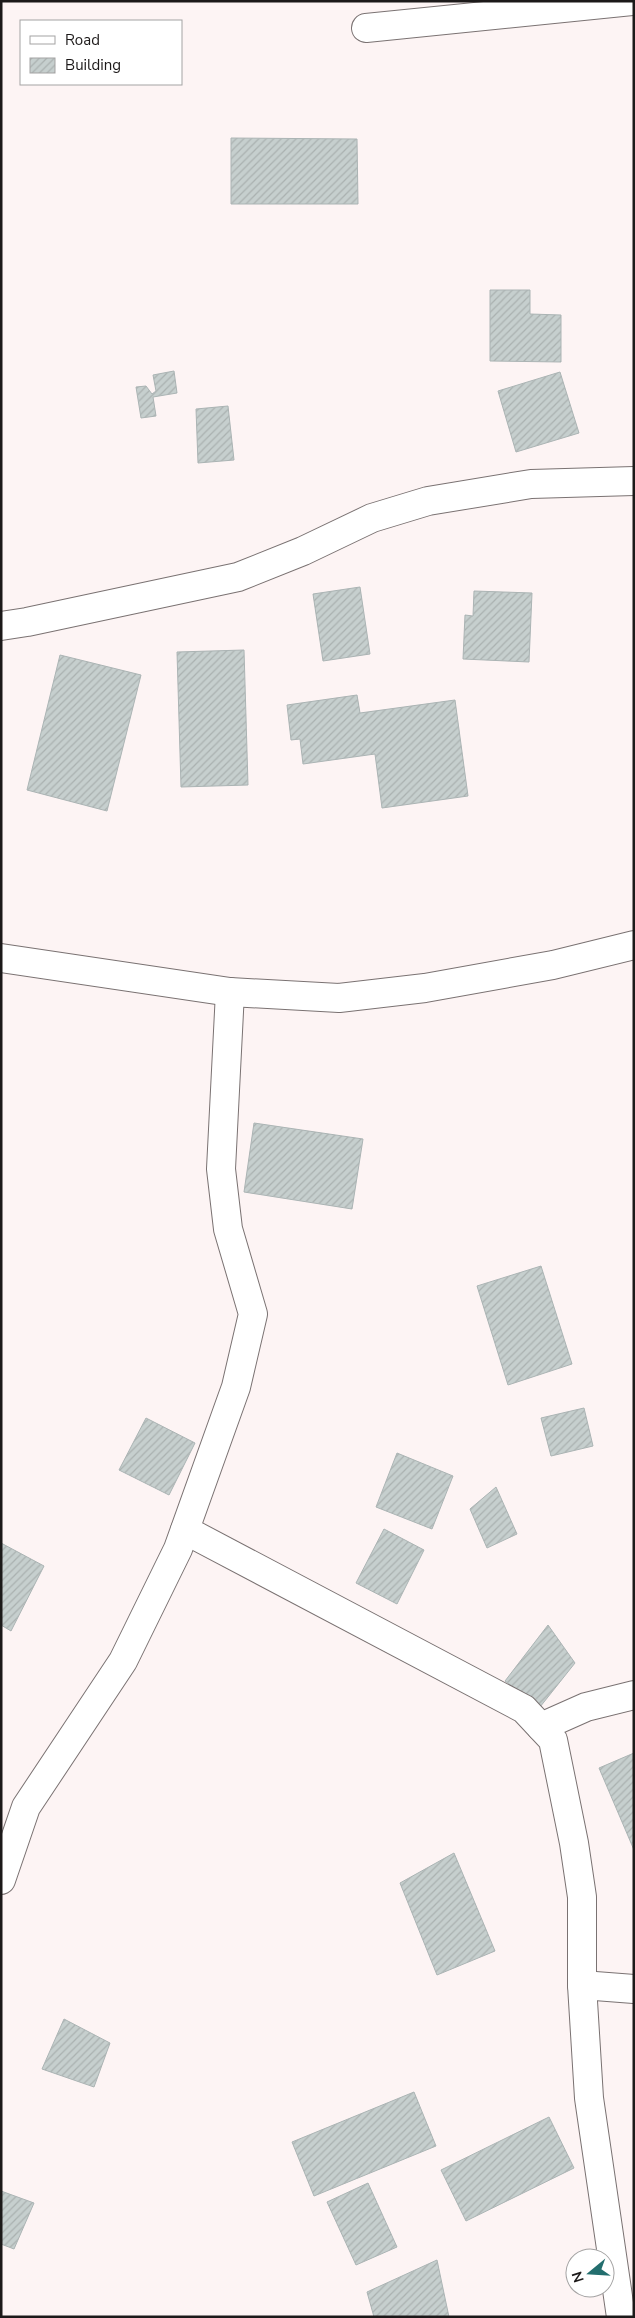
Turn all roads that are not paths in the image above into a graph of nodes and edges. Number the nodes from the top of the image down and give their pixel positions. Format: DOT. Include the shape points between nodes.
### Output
graph roads {
  1 [pos="632,1"];
  2 [pos="366,28"];
  3 [pos="634,481"];
  4 [pos="1,626"];
  5 [pos="634,945"];
  6 [pos="1,958"];
  7 [pos="230,992"];
  8 [pos="185,1530"];
  9 [pos="634,1695"];
  10 [pos="541,1727"];
  11 [pos="1,1880"];
  12 [pos="582,1985"];
  13 [pos="634,1988"];
  14 [pos="617,2315"];
  1 -- 2 [label="street"];
  3 -- 4 [label="street" via="531,484 428,501 372,518 238,577"];
  5 -- 7 [label="street" via="553,965 425,988 339,998"];
  6 -- 7 [label="street"];
  7 -- 8 [label="street" via="222,1170 228,1229 253,1314 236,1387"];
  8 -- 10 [label="street" via="524,1709"];
  8 -- 11 [label="street" via="123,1661 26,1806"];
  9 -- 10 [label="street" via="586,1707"];
  10 -- 12 [label="street" via="553,1740 574,1842 582,1897"];
  12 -- 13 [label="street"];
  12 -- 14 [label="street" via="589,2098"];
}
